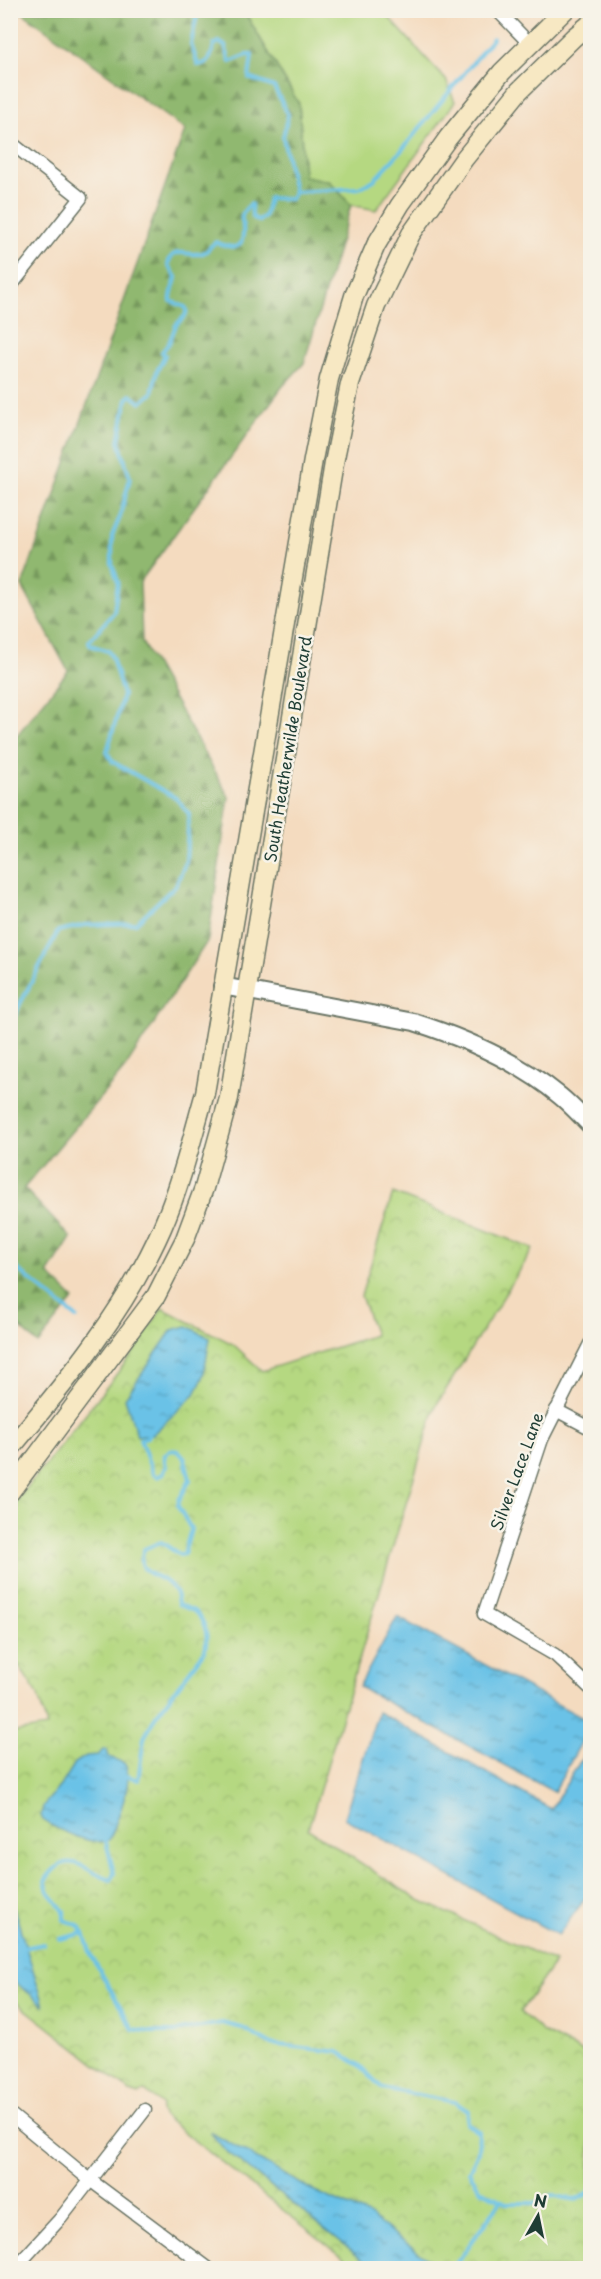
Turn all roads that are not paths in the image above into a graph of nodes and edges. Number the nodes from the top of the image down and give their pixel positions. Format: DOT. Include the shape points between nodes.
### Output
graph roads {
  1 [pos="497,10"];
  2 [pos="565,10"];
  3 [pos="591,24"];
  4 [pos="530,44"];
  5 [pos="10,142"];
  6 [pos="10,287"];
  7 [pos="313,460"];
  8 [pos="334,463"];
  9 [pos="222,986"];
  10 [pos="247,991"];
  11 [pos="591,1125"];
  12 [pos="591,1344"];
  13 [pos="556,1410"];
  14 [pos="591,1428"];
  15 [pos="10,1449"];
  16 [pos="11,1490"];
  17 [pos="591,1688"];
  18 [pos="145,2110"];
  19 [pos="10,2114"];
  20 [pos="90,2180"];
  21 [pos="15,2268"];
  22 [pos="208,2268"];
  1 -- 4 [label="street"];
  2 -- 4 [label="main road, South Heatherwilde Boulevard"];
  3 -- 8 [label="main road, South Heatherwilde Boulevard" via="519,91 411,234 376,306 350,384"];
  4 -- 7 [label="main road, South Heatherwilde Boulevard" via="448,138 376,245 354,296 329,379"];
  5 -- 6 [label="street" via="81,198"];
  7 -- 8 [label="main road"];
  7 -- 9 [label="main road, South Heatherwilde Boulevard"];
  8 -- 10 [label="main road, South Heatherwilde Boulevard"];
  9 -- 10 [label="street"];
  9 -- 15 [label="main road, South Heatherwilde Boulevard" via="205,1093 181,1178 162,1227 135,1282 67,1382"];
  10 -- 11 [label="street" via="414,1022 444,1032 499,1056 559,1095"];
  10 -- 16 [label="main road, South Heatherwilde Boulevard" via="229,1098 185,1239 156,1296"];
  12 -- 13 [label="street, Silver Lace Lane"];
  13 -- 14 [label="street"];
  13 -- 17 [label="street, Silver Lace Lane" via="542,1439 484,1614 555,1655"];
  18 -- 20 [label="street"];
  19 -- 20 [label="street"];
  20 -- 21 [label="street"];
  20 -- 22 [label="street"];
}
